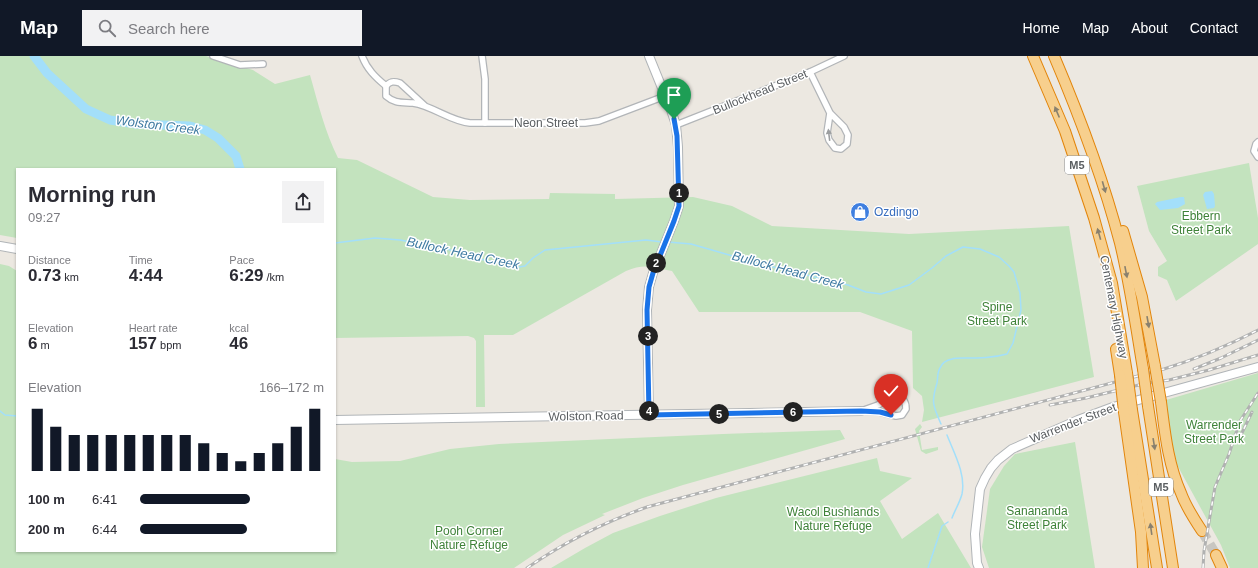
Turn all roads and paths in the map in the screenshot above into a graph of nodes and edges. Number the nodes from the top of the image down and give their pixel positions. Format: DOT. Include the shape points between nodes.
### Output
graph roads {
  1 [pos="213,56"];
  2 [pos="362,56"];
  3 [pos="482,56"];
  4 [pos="649,56"];
  5 [pos="844,56"];
  6 [pos="1033,56"];
  7 [pos="1054,56"];
  8 [pos="263,64"];
  9 [pos="810,72"];
  10 [pos="386,86"];
  11 [pos="665,96"];
  12 [pos="425,106"];
  13 [pos="830,113"];
  14 [pos="486,123"];
  15 [pos="676,125"];
  16 [pos="1258,142"];
  17 [pos="1258,157"];
  18 [pos="1114,220"];
  19 [pos="0,246"];
  20 [pos="16,249"];
  21 [pos="1258,367"];
  22 [pos="861,411"];
  23 [pos="1128,411"];
  24 [pos="649,415"];
  25 [pos="336,420"];
  26 [pos="1202,531"];
  27 [pos="1216,555"];
  28 [pos="978,565"];
  29 [pos="1143,568"];
  30 [pos="1157,568"];
  31 [pos="1174,568"];
  32 [pos="1222,568"];
  1 -- 8 [label="street" via="240,65"];
  2 -- 10 [label="street, Neon Street" via="371,73"];
  3 -- 14 [label="street"];
  4 -- 11 [label="street"];
  5 -- 9 [label="street, Bullockhead Street"];
  23 -- 6 [label="highway, Centenary Highway / M5, one-way, bridge" via="1112,283 1074,155"];
  7 -- 18 [label="highway, Centenary Highway / M5, one-way" via="1084,128"];
  9 -- 13 [label="street"];
  9 -- 15 [label="street, Bullockhead Street"];
  10 -- 12 [label="street, Neon Street" via="394,81 400,83"];
  10 -- 12 [label="street, Neon Street" via="386,96 391,100"];
  11 -- 14 [label="street, Neon Street" via="599,121"];
  11 -- 15 [label="street"];
  12 -- 14 [label="street, Neon Street" via="462,122"];
  13 -- 13 [label="street, one-way" via="848,135 847,144 842,149 835,148 829,140 827,133"];
  15 -- 24 [label="street" via="679,206 658,258 647,300"];
  16 -- 17 [label="street" via="1254,151"];
  18 -- 26 [label="highway, one-way, bridge" via="1123,231 1147,317 1168,453 1184,501"];
  18 -- 31 [label="highway, Centenary Highway / M5, one-way, bridge" via="1126,270"];
  19 -- 20 [label="street"];
  21 -- 28 [label="street, Warrender Street" via="1113,407 1012,448 991,468 980,489 975,534"];
  22 -- 22 [label="street, Wolston Road" via="892,397 898,396 906,403 902,415"];
  22 -- 24 [label="street, Wolston Road"];
  23 -- 29 [label="highway"];
  30 -- 23 [label="highway, Centenary Highway / M5, one-way"];
  24 -- 25 [label="street, Wolston Road"];
  27 -- 32 [label="highway"];
}
